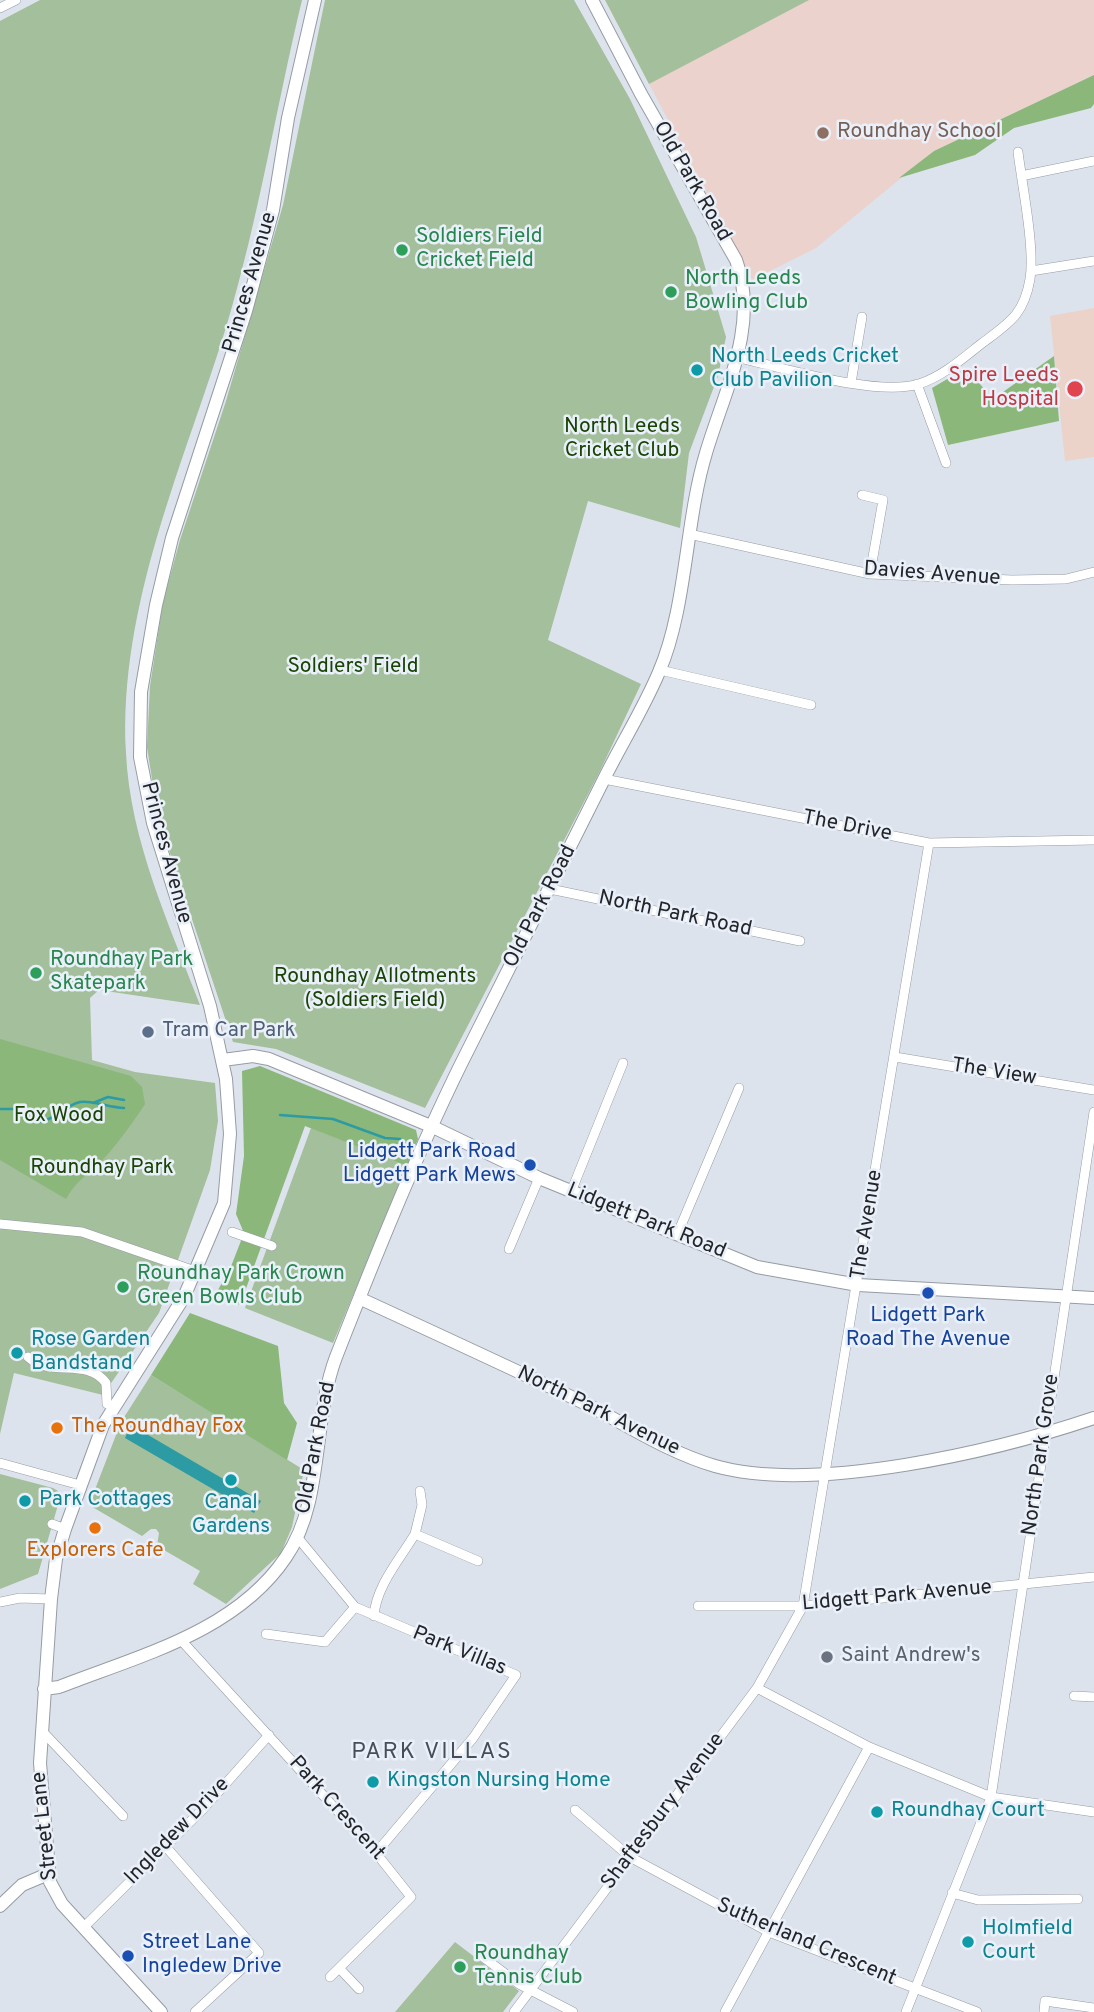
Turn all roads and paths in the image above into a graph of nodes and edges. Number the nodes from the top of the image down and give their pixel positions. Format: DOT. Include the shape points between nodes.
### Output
graph roads {
  1 [pos="16,0"];
  2 [pos="315,0"];
  3 [pos="592,0"];
  4 [pos="0,8"];
  5 [pos="1018,152"];
  6 [pos="1094,161"];
  7 [pos="1021,176"];
  8 [pos="1094,261"];
  9 [pos="1031,271"];
  10 [pos="862,317"];
  11 [pos="736,357"];
  12 [pos="851,383"];
  13 [pos="917,384"];
  14 [pos="946,463"];
  15 [pos="862,495"];
  16 [pos="690,534"];
  17 [pos="1094,572"];
  18 [pos="870,574"];
  19 [pos="660,670"];
  20 [pos="811,705"];
  21 [pos="604,779"];
  22 [pos="1094,840"];
  23 [pos="929,843"];
  24 [pos="550,889"];
  25 [pos="800,941"];
  26 [pos="895,1057"];
  27 [pos="223,1060"];
  28 [pos="623,1063"];
  29 [pos="738,1088"];
  30 [pos="1094,1090"];
  31 [pos="1094,1112"];
  32 [pos="433,1127"];
  33 [pos="539,1178"];
  34 [pos="571,1192"];
  35 [pos="0,1224"];
  36 [pos="232,1232"];
  37 [pos="677,1235"];
  38 [pos="272,1246"];
  39 [pos="509,1249"];
  40 [pos="195,1271"];
  41 [pos="858,1284"];
  42 [pos="1065,1294"];
  43 [pos="1094,1298"];
  44 [pos="361,1299"];
  45 [pos="28,1357"];
  46 [pos="107,1404"];
  47 [pos="1094,1418"];
  48 [pos="1046,1434"];
  49 [pos="0,1463"];
  50 [pos="827,1475"];
  51 [pos="80,1485"];
  52 [pos="421,1491"];
  53 [pos="415,1534"];
  54 [pos="298,1538"];
  55 [pos="478,1561"];
  56 [pos="1094,1577"];
  57 [pos="1022,1586"];
  58 [pos="51,1599"];
  59 [pos="0,1602"];
  60 [pos="698,1606"];
  61 [pos="803,1606"];
  62 [pos="355,1607"];
  63 [pos="374,1616"];
  64 [pos="266,1634"];
  65 [pos="180,1639"];
  66 [pos="757,1688"];
  67 [pos="44,1689"];
  68 [pos="1074,1696"];
  69 [pos="1094,1697"];
  70 [pos="42,1731"];
  71 [pos="269,1735"];
  72 [pos="869,1747"];
  73 [pos="991,1797"];
  74 [pos="575,1810"];
  75 [pos="1094,1812"];
  76 [pos="124,1816"];
  77 [pos="166,1847"];
  78 [pos="376,1853"];
  79 [pos="630,1857"];
  80 [pos="48,1874"];
  81 [pos="951,1893"];
  82 [pos="1078,1899"];
  83 [pos="0,1906"];
  84 [pos="84,1927"];
  85 [pos="769,1932"];
  86 [pos="479,1954"];
  87 [pos="340,1968"];
  88 [pos="330,1977"];
  89 [pos="359,1989"];
  90 [pos="531,1990"];
  91 [pos="915,1990"];
  92 [pos="1094,2008"];
  93 [pos="152,2009"];
  94 [pos="195,2012"];
  95 [pos="514,2012"];
  96 [pos="573,2012"];
  97 [pos="725,2012"];
  98 [pos="906,2012"];
  99 [pos="977,2012"];
  100 [pos="1044,2012"];
  1 -- 4 [label="street"];
  2 -- 27 [label="street, Princes Avenue" via="272,210 246,311 172,538 141,692 140,757 153,823"];
  3 -- 11 [label="street, Old Park Road" via="640,94 736,260 744,324"];
  5 -- 7 [label="street"];
  6 -- 7 [label="street"];
  7 -- 9 [label="street"];
  8 -- 9 [label="street"];
  9 -- 13 [label="street" via="1026,299 1014,319 942,373"];
  10 -- 12 [label="street"];
  11 -- 12 [label="street"];
  11 -- 16 [label="street, Old Park Road" via="705,456"];
  12 -- 13 [label="street"];
  13 -- 14 [label="street"];
  15 -- 18 [label="street" via="883,500"];
  16 -- 18 [label="street, Davies Avenue"];
  16 -- 19 [label="street, Old Park Road"];
  17 -- 18 [label="street, Davies Avenue" via="1066,579 1012,580"];
  19 -- 20 [label="street"];
  19 -- 21 [label="street, Old Park Road"];
  21 -- 23 [label="street, The Drive"];
  21 -- 24 [label="street, Old Park Road"];
  22 -- 23 [label="street, The Drive"];
  23 -- 26 [label="street, The Avenue"];
  24 -- 25 [label="street, North Park Road"];
  24 -- 32 [label="street, Old Park Road"];
  26 -- 30 [label="street, The View"];
  26 -- 41 [label="street, The Avenue"];
  27 -- 32 [label="street, Lidgett Park Road" via="269,1059"];
  27 -- 40 [label="street, Princes Avenue" via="230,1134 224,1203"];
  28 -- 34 [label="street"];
  29 -- 37 [label="street"];
  31 -- 42 [label="street, North Park Grove"];
  32 -- 33 [label="street, Lidgett Park Road"];
  32 -- 44 [label="street, Old Park Road"];
  33 -- 34 [label="street, Lidgett Park Road"];
  33 -- 39 [label="street"];
  34 -- 37 [label="street, Lidgett Park Road"];
  35 -- 40 [label="street" via="82,1232"];
  36 -- 38 [label="street"];
  37 -- 41 [label="street, Lidgett Park Road" via="780,1273"];
  40 -- 51 [label="street, Princes Avenue" via="177,1308 103,1425"];
  41 -- 42 [label="street, Lidgett Park Road"];
  41 -- 50 [label="street, The Avenue"];
  42 -- 43 [label="street, Lidgett Park Road"];
  42 -- 48 [label="street, North Park Grove"];
  44 -- 50 [label="street, North Park Avenue" via="584,1404 664,1447 716,1466 759,1473"];
  44 -- 54 [label="street, Old Park Road" via="326,1384 313,1479"];
  45 -- 46 [label="street" via="52,1368 86,1368 96,1373 106,1383"];
  47 -- 48 [label="street, North Park Avenue"];
  48 -- 50 [label="street, North Park Avenue"];
  48 -- 57 [label="street, North Park Grove"];
  49 -- 51 [label="street"];
  50 -- 61 [label="street, The Avenue"];
  51 -- 58 [label="street, Princes Avenue" via="59,1526"];
  52 -- 53 [label="street"];
  53 -- 55 [label="street"];
  53 -- 63 [label="street" via="382,1588"];
  54 -- 62 [label="street, Park Villas"];
  54 -- 65 [label="street, Old Park Road" via="284,1562 255,1592 222,1619"];
  56 -- 57 [label="street, Lidgett Park Avenue"];
  57 -- 61 [label="street, Lidgett Park Avenue"];
  57 -- 73 [label="street, North Park Grove"];
  58 -- 59 [label="street"];
  58 -- 67 [label="street, Street Lane"];
  60 -- 61 [label="street, Lidgett Park Avenue"];
  61 -- 66 [label="street, Shaftesbury Avenue"];
  62 -- 63 [label="street, Park Villas"];
  62 -- 64 [label="street" via="325,1642"];
  63 -- 78 [label="street, Park Villas" via="516,1675 473,1738"];
  65 -- 67 [label="street, Old Park Road" via="59,1688"];
  65 -- 71 [label="street, Park Crescent"];
  66 -- 72 [label="street"];
  66 -- 79 [label="street, Shaftesbury Avenue"];
  67 -- 70 [label="street, Street Lane"];
  68 -- 69 [label="street"];
  70 -- 76 [label="street"];
  70 -- 80 [label="street, Street Lane"];
  71 -- 77 [label="street, Ingledew Drive"];
  71 -- 78 [label="street, Park Crescent"];
  72 -- 73 [label="street"];
  72 -- 85 [label="street"];
  73 -- 75 [label="street"];
  73 -- 81 [label="street, North Park Grove"];
  74 -- 79 [label="street, Sutherland Crescent"];
  77 -- 84 [label="street, Ingledew Drive"];
  77 -- 94 [label="street" via="259,1952"];
  78 -- 87 [label="street, Park Crescent" via="411,1897"];
  79 -- 85 [label="street, Sutherland Crescent"];
  79 -- 90 [label="street, Shaftesbury Avenue"];
  80 -- 83 [label="street" via="22,1885"];
  80 -- 84 [label="street, Street Lane" via="58,1897"];
  81 -- 82 [label="street" via="978,1900"];
  81 -- 91 [label="street, North Park Grove"];
  84 -- 93 [label="street, Street Lane"];
  85 -- 91 [label="street, Sutherland Crescent"];
  85 -- 97 [label="street"];
  86 -- 90 [label="street"];
  87 -- 88 [label="street, Park Crescent"];
  87 -- 89 [label="street"];
  90 -- 95 [label="street, Shaftesbury Avenue"];
  90 -- 96 [label="street"];
  91 -- 98 [label="street, North Park Grove"];
  91 -- 99 [label="street, Sutherland Crescent"];
  92 -- 100 [label="street" via="1045,2001"];
}
